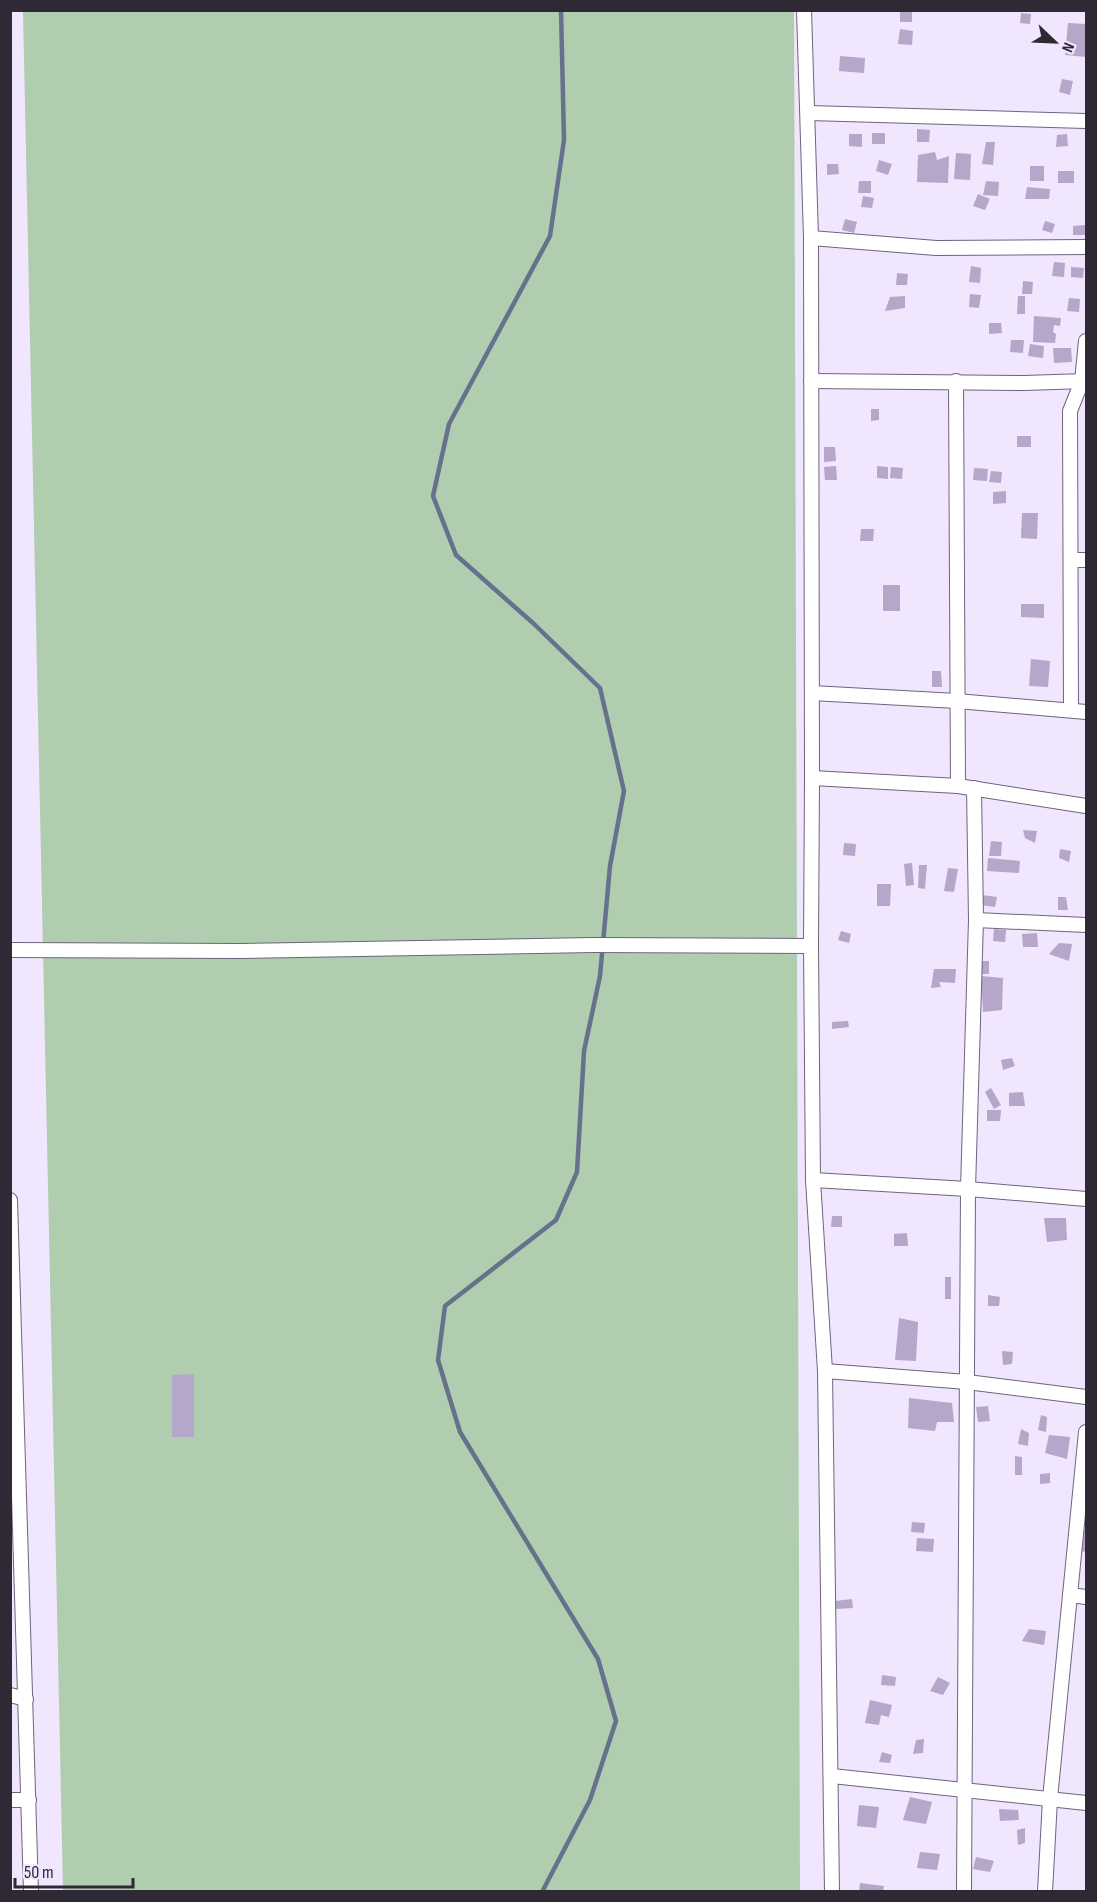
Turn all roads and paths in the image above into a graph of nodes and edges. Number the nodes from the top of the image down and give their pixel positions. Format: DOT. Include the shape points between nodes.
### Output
graph roads {
  1 [pos="804,10"];
  2 [pos="808,113"];
  3 [pos="1086,121"];
  4 [pos="811,238"];
  5 [pos="1086,247"];
  6 [pos="1086,341"];
  7 [pos="811,381"];
  8 [pos="956,381"];
  9 [pos="1084,381"];
  10 [pos="1071,560"];
  11 [pos="1086,560"];
  12 [pos="812,693"];
  13 [pos="957,701"];
  14 [pos="1071,710"];
  15 [pos="1086,712"];
  16 [pos="812,778"];
  17 [pos="958,786"];
  18 [pos="974,788"];
  19 [pos="1086,806"];
  20 [pos="976,920"];
  21 [pos="1086,925"];
  22 [pos="811,946"];
  23 [pos="10,950"];
  24 [pos="813,1180"];
  25 [pos="968,1189"];
  26 [pos="10,1200"];
  27 [pos="1086,1200"];
  28 [pos="825,1371"];
  29 [pos="967,1382"];
  30 [pos="1086,1397"];
  31 [pos="14,1420"];
  32 [pos="1086,1432"];
  33 [pos="1083,1499"];
  34 [pos="1070,1595"];
  35 [pos="1086,1597"];
  36 [pos="10,1695"];
  37 [pos="26,1699"];
  38 [pos="832,1776"];
  39 [pos="965,1790"];
  40 [pos="1050,1799"];
  41 [pos="10,1800"];
  42 [pos="29,1800"];
  43 [pos="1086,1803"];
  44 [pos="31,1892"];
  45 [pos="832,1892"];
  46 [pos="964,1892"];
  47 [pos="1045,1892"];
  1 -- 2 [label="street"];
  2 -- 3 [label="street"];
  2 -- 4 [label="street"];
  4 -- 5 [label="street" via="936,248"];
  4 -- 7 [label="street"];
  6 -- 9 [label="street"];
  7 -- 8 [label="street"];
  7 -- 12 [label="street"];
  8 -- 9 [label="street"];
  8 -- 13 [label="street"];
  9 -- 10 [label="street" via="1070,411"];
  10 -- 11 [label="street"];
  10 -- 14 [label="street"];
  12 -- 13 [label="street"];
  12 -- 16 [label="street"];
  13 -- 14 [label="street"];
  13 -- 17 [label="street"];
  14 -- 15 [label="street"];
  16 -- 17 [label="street"];
  16 -- 22 [label="street"];
  17 -- 18 [label="street"];
  18 -- 19 [label="street"];
  18 -- 20 [label="street"];
  20 -- 21 [label="street"];
  20 -- 25 [label="street"];
  22 -- 23 [label="street"];
  22 -- 24 [label="street"];
  24 -- 25 [label="street"];
  24 -- 28 [label="street"];
  25 -- 27 [label="street"];
  25 -- 29 [label="street"];
  26 -- 31 [label="street"];
  28 -- 29 [label="street"];
  28 -- 38 [label="street"];
  29 -- 30 [label="street"];
  29 -- 39 [label="street"];
  31 -- 37 [label="street"];
  32 -- 33 [label="street"];
  33 -- 34 [label="street"];
  34 -- 35 [label="street"];
  34 -- 40 [label="street"];
  36 -- 37 [label="street"];
  37 -- 42 [label="street"];
  38 -- 39 [label="street"];
  38 -- 45 [label="street"];
  39 -- 40 [label="street"];
  39 -- 46 [label="street"];
  40 -- 43 [label="street"];
  40 -- 47 [label="street"];
  41 -- 42 [label="street"];
  42 -- 44 [label="street"];
}
